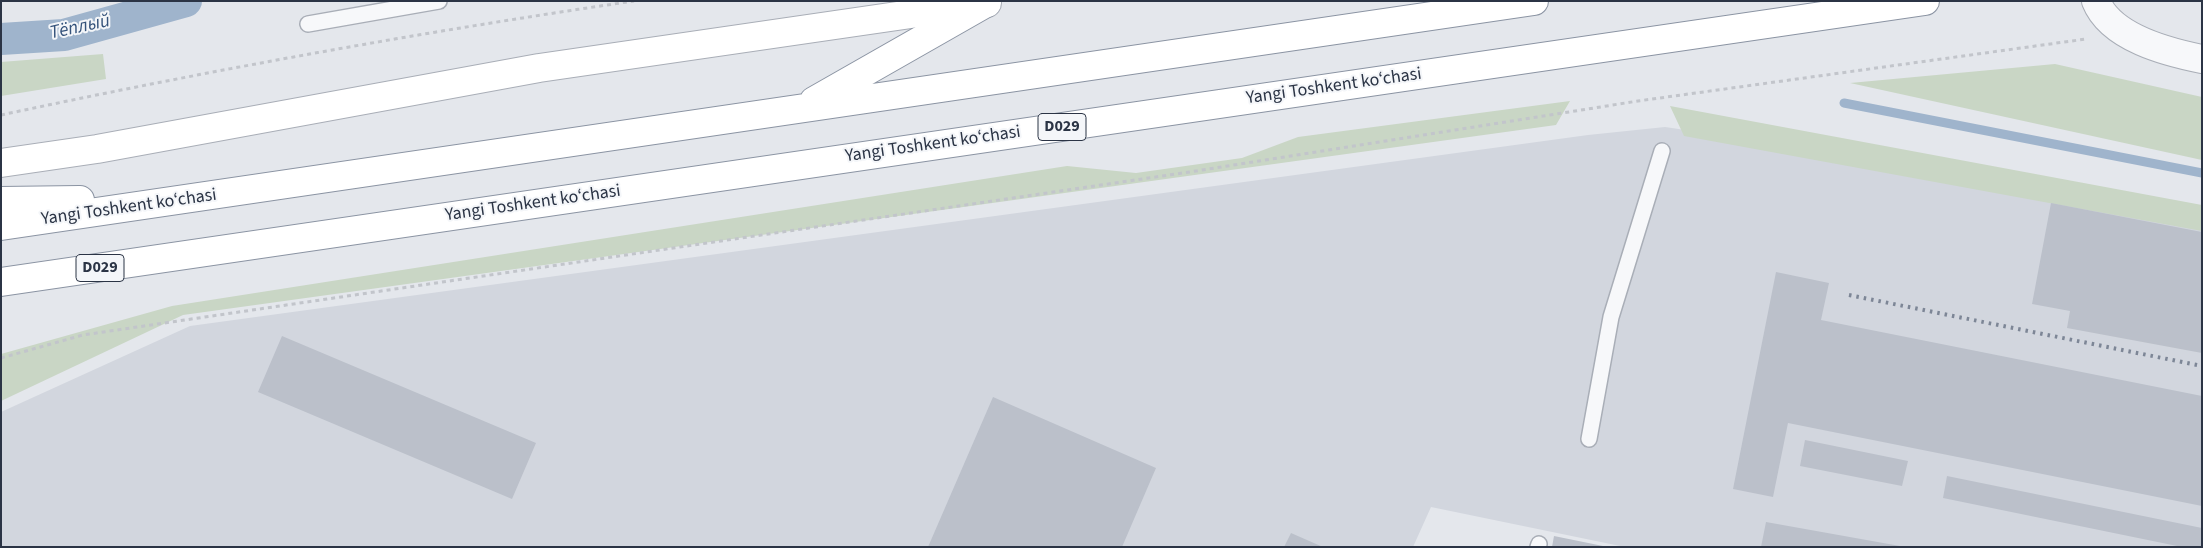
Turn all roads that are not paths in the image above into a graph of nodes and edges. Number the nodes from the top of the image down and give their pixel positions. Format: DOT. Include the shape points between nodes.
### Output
graph roads {
  1 [pos="439,1"];
  2 [pos="1534,1"];
  3 [pos="1925,1"];
  4 [pos="2096,1"];
  5 [pos="991,2"];
  6 [pos="405,4"];
  7 [pos="308,24"];
  8 [pos="2202,59"];
  9 [pos="801,109"];
  10 [pos="1662,151"];
  11 [pos="1,163"];
  12 [pos="189,199"];
  13 [pos="1,202"];
  14 [pos="1,226"];
  15 [pos="198,253"];
  16 [pos="1,282"];
  17 [pos="1,302"];
  18 [pos="1589,439"];
  1 -- 6 [label="lane"];
  2 -- 9 [label="main road, Yangi Toshkent ko‘chasi"];
  3 -- 15 [label="main road, Yangi Toshkent ko‘chasi / D029"];
  4 -- 8 [label="street" via="2109,20 2126,33 2151,45"];
  5 -- 9 [label="main road"];
  5 -- 11 [label="main road" via="539,68 97,149"];
  6 -- 7 [label="lane"];
  9 -- 12 [label="main road, Yangi Toshkent ko‘chasi"];
  10 -- 18 [label="lane" via="1611,316"];
  12 -- 13 [label="main road"];
  12 -- 14 [label="main road, Yangi Toshkent ko‘chasi"];
  15 -- 16 [label="main road, Yangi Toshkent ko‘chasi / D029"];
  15 -- 17 [label="main road"];
}
